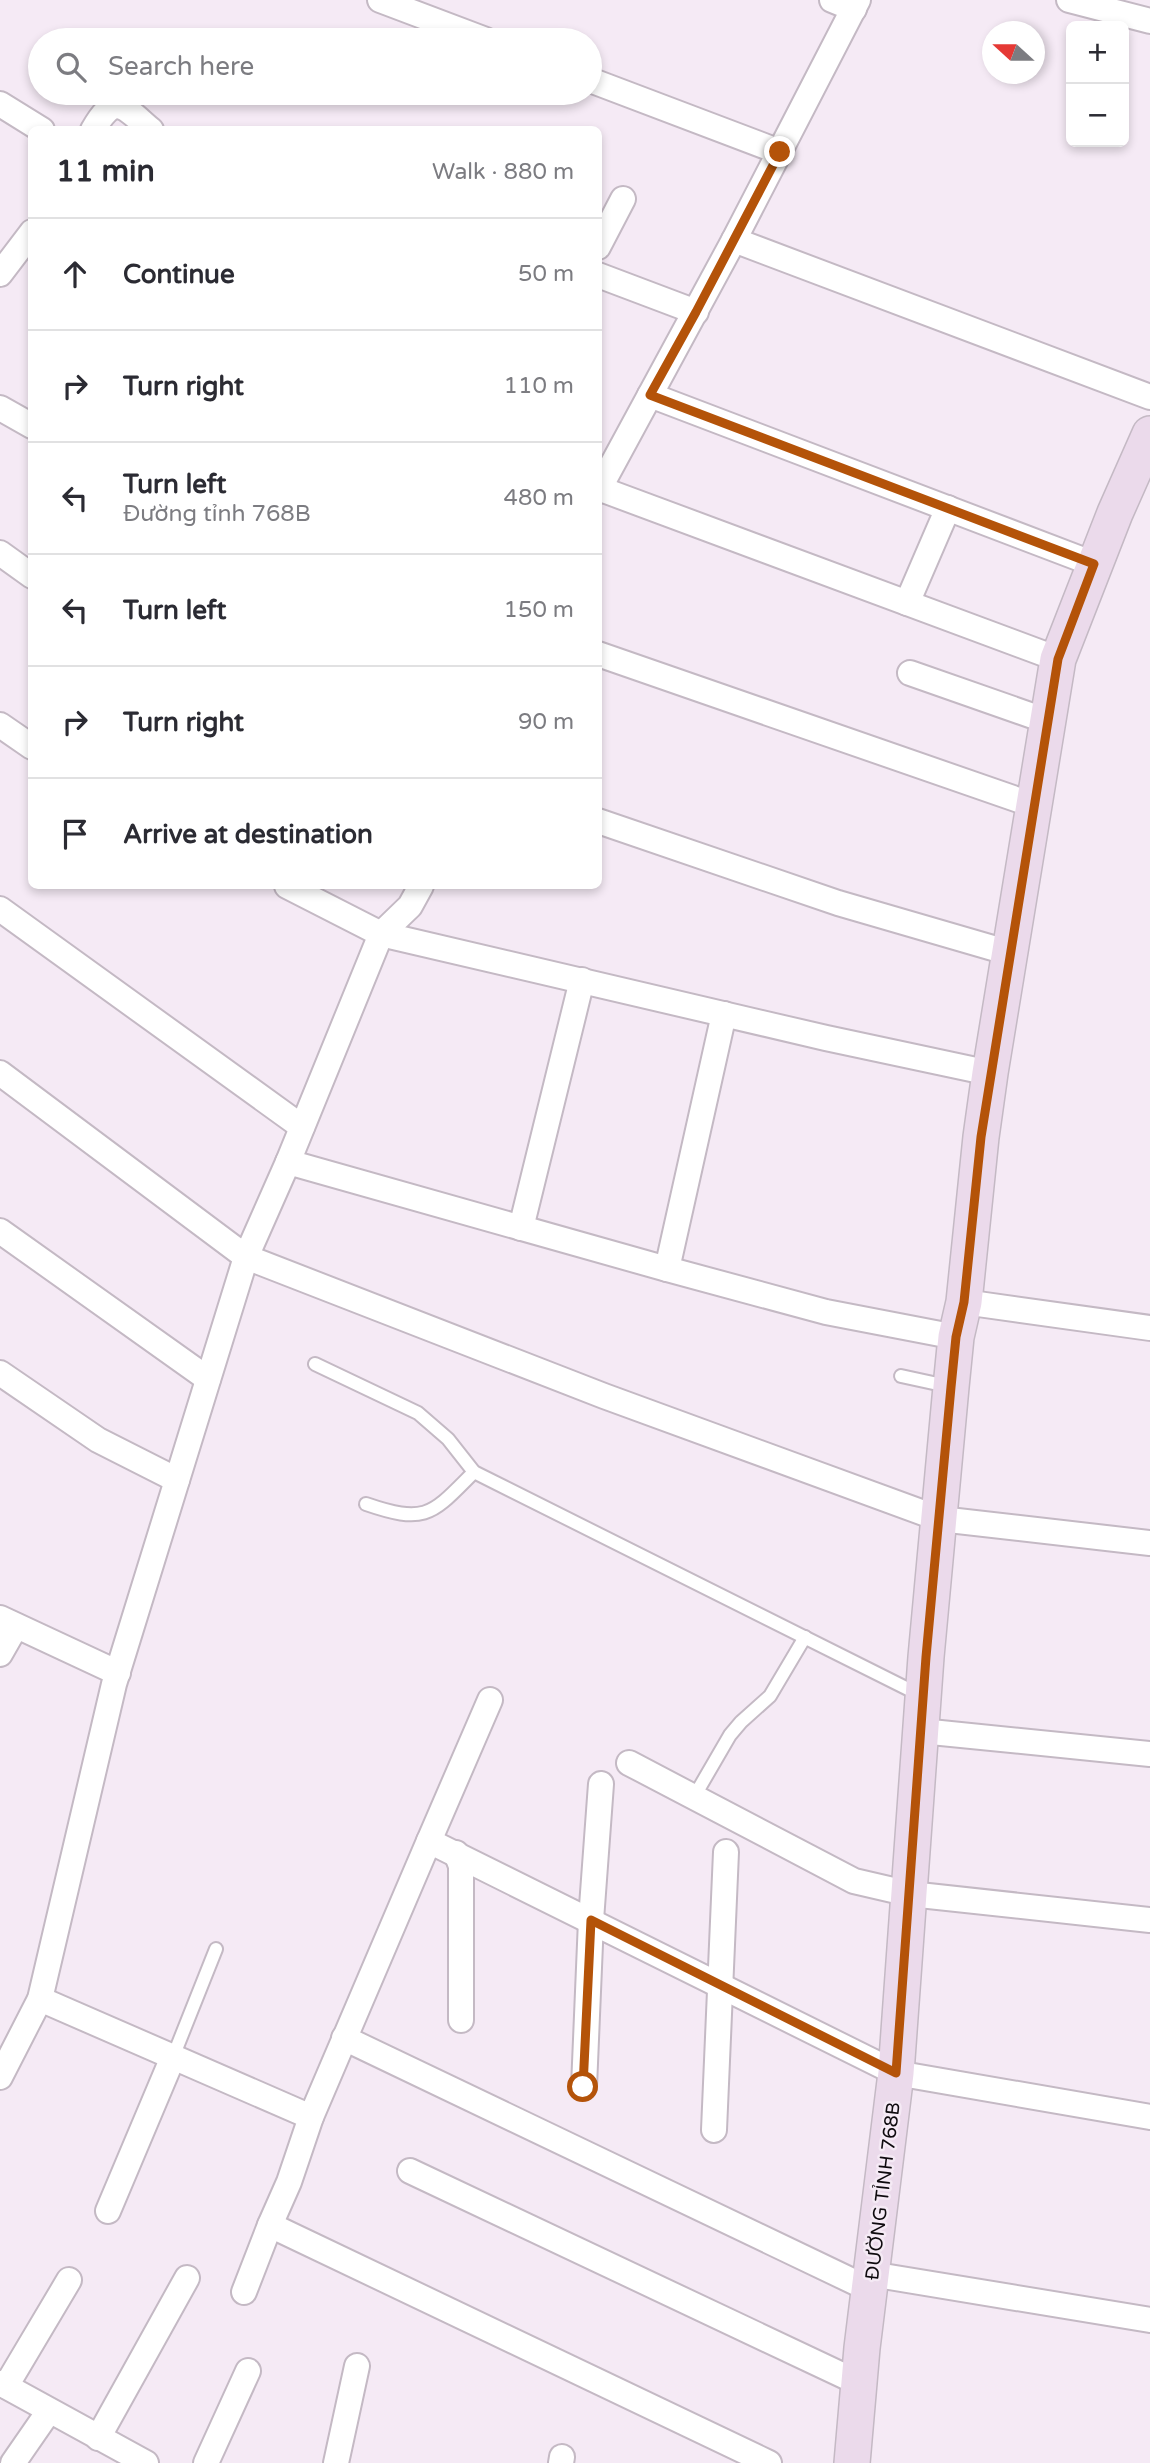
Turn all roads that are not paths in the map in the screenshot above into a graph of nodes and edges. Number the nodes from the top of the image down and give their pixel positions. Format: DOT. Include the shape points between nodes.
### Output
graph roads {
  1 [pos="380,0"];
  2 [pos="1069,0"];
  3 [pos="848,3"];
  4 [pos="1149,19"];
  5 [pos="454,28"];
  6 [pos="602,84"];
  7 [pos="0,104"];
  8 [pos="117,105"];
  9 [pos="117,105"];
  10 [pos="36,126"];
  11 [pos="95,126"];
  12 [pos="147,126"];
  13 [pos="780,152"];
  14 [pos="623,199"];
  15 [pos="28,239"];
  16 [pos="602,239"];
  17 [pos="734,240"];
  18 [pos="0,275"];
  19 [pos="602,277"];
  20 [pos="696,312"];
  21 [pos="650,395"];
  22 [pos="1150,397"];
  23 [pos="0,408"];
  24 [pos="28,424"];
  25 [pos="1150,434"];
  26 [pos="602,483"];
  27 [pos="602,490"];
  28 [pos="948,508"];
  29 [pos="0,553"];
  30 [pos="1094,564"];
  31 [pos="28,573"];
  32 [pos="907,603"];
  33 [pos="602,655"];
  34 [pos="1058,659"];
  35 [pos="910,673"];
  36 [pos="1047,721"];
  37 [pos="0,724"];
  38 [pos="28,744"];
  39 [pos="1033,805"];
  40 [pos="602,822"];
  41 [pos="293,889"];
  42 [pos="419,889"];
  43 [pos="0,909"];
  44 [pos="382,934"];
  45 [pos="1010,953"];
  46 [pos="582,980"];
  47 [pos="724,1014"];
  48 [pos="0,1073"];
  49 [pos="990,1073"];
  50 [pos="302,1127"];
  51 [pos="288,1162"];
  52 [pos="522,1228"];
  53 [pos="0,1231"];
  54 [pos="246,1256"];
  55 [pos="667,1269"];
  56 [pos="964,1302"];
  57 [pos="1150,1328"];
  58 [pos="956,1337"];
  59 [pos="315,1364"];
  60 [pos="0,1373"];
  61 [pos="901,1376"];
  62 [pos="208,1380"];
  63 [pos="951,1387"];
  64 [pos="474,1472"];
  65 [pos="177,1480"];
  66 [pos="366,1504"];
  67 [pos="940,1519"];
  68 [pos="1150,1543"];
  69 [pos="8,1622"];
  70 [pos="805,1637"];
  71 [pos="0,1654"];
  72 [pos="118,1673"];
  73 [pos="923,1696"];
  74 [pos="490,1700"];
  75 [pos="921,1731"];
  76 [pos="1150,1754"];
  77 [pos="629,1763"];
  78 [pos="601,1784"];
  79 [pos="694,1797"];
  80 [pos="429,1841"];
  81 [pos="726,1852"];
  82 [pos="456,1853"];
  83 [pos="909,1894"];
  84 [pos="591,1920"];
  85 [pos="1150,1920"];
  86 [pos="216,1949"];
  87 [pos="721,1985"];
  88 [pos="40,1999"];
  89 [pos="461,2020"];
  90 [pos="344,2038"];
  91 [pos="173,2057"];
  92 [pos="896,2073"];
  93 [pos="0,2077"];
  94 [pos="583,2087"];
  95 [pos="311,2117"];
  96 [pos="1150,2117"];
  97 [pos="714,2130"];
  98 [pos="410,2171"];
  99 [pos="108,2211"];
  100 [pos="270,2225"];
  101 [pos="187,2278"];
  102 [pos="69,2280"];
  103 [pos="870,2282"];
  104 [pos="244,2292"];
  105 [pos="1150,2320"];
  106 [pos="357,2366"];
  107 [pos="248,2371"];
  108 [pos="3,2384"];
  109 [pos="859,2384"];
  110 [pos="49,2411"];
  111 [pos="98,2438"];
  112 [pos="13,2463"];
  113 [pos="146,2463"];
  114 [pos="206,2463"];
  115 [pos="336,2463"];
  116 [pos="769,2463"];
  117 [pos="852,2463"];
  1 -- 5 [label="street"];
  2 -- 4 [label="street"];
  3 -- 13 [label="street"];
  6 -- 13 [label="street"];
  7 -- 10 [label="street"];
  8 -- 12 [label="street"];
  9 -- 11 [label="street" via="103,111"];
  13 -- 17 [label="street"];
  14 -- 16 [label="street"];
  15 -- 18 [label="street"];
  17 -- 20 [label="street"];
  17 -- 22 [label="street"];
  19 -- 20 [label="street"];
  20 -- 21 [label="street"];
  21 -- 26 [label="street"];
  21 -- 28 [label="street"];
  23 -- 24 [label="street"];
  25 -- 30 [label="street, ĐƯỜNG TỈNH 768B"];
  27 -- 32 [label="street"];
  28 -- 30 [label="street"];
  28 -- 32 [label="street"];
  29 -- 31 [label="street"];
  30 -- 34 [label="street, ĐƯỜNG TỈNH 768B"];
  32 -- 34 [label="street"];
  33 -- 39 [label="street"];
  34 -- 36 [label="street, ĐƯỜNG TỈNH 768B"];
  35 -- 36 [label="street"];
  36 -- 39 [label="street, ĐƯỜNG TỈNH 768B"];
  37 -- 38 [label="street"];
  39 -- 45 [label="street, ĐƯỜNG TỈNH 768B"];
  40 -- 45 [label="street" via="838,903"];
  41 -- 44 [label="street"];
  42 -- 44 [label="street" via="410,906"];
  43 -- 50 [label="street"];
  44 -- 46 [label="street"];
  44 -- 50 [label="street"];
  45 -- 49 [label="street, ĐƯỜNG TỈNH 768B"];
  46 -- 47 [label="street"];
  46 -- 52 [label="street"];
  47 -- 49 [label="street"];
  47 -- 55 [label="street"];
  48 -- 54 [label="street"];
  49 -- 56 [label="street, ĐƯỜNG TỈNH 768B"];
  50 -- 51 [label="street"];
  51 -- 52 [label="street"];
  51 -- 54 [label="street"];
  52 -- 55 [label="street"];
  53 -- 62 [label="street"];
  54 -- 62 [label="street"];
  54 -- 67 [label="street" via="604,1396"];
  55 -- 58 [label="street" via="826,1311"];
  56 -- 57 [label="street"];
  56 -- 58 [label="street, ĐƯỜNG TỈNH 768B"];
  58 -- 63 [label="street, ĐƯỜNG TỈNH 768B"];
  59 -- 64 [label="lane" via="418,1413 449,1439"];
  60 -- 65 [label="street" via="98,1440"];
  61 -- 63 [label="lane"];
  62 -- 65 [label="street"];
  63 -- 67 [label="street, ĐƯỜNG TỈNH 768B"];
  64 -- 66 [label="lane" via="424,1515"];
  64 -- 70 [label="lane"];
  65 -- 72 [label="street"];
  67 -- 68 [label="street"];
  67 -- 73 [label="street, ĐƯỜNG TỈNH 768B"];
  69 -- 71 [label="street"];
  69 -- 72 [label="street"];
  70 -- 73 [label="lane"];
  70 -- 79 [label="lane" via="770,1696 730,1735"];
  72 -- 88 [label="street"];
  73 -- 75 [label="street, ĐƯỜNG TỈNH 768B"];
  74 -- 80 [label="street"];
  75 -- 76 [label="street"];
  75 -- 83 [label="street, ĐƯỜNG TỈNH 768B"];
  77 -- 79 [label="street"];
  78 -- 84 [label="street"];
  79 -- 83 [label="street" via="853,1881"];
  80 -- 82 [label="street"];
  80 -- 90 [label="street"];
  81 -- 87 [label="street"];
  82 -- 84 [label="street"];
  82 -- 89 [label="street" via="461,1866"];
  83 -- 85 [label="street"];
  83 -- 92 [label="street, ĐƯỜNG TỈNH 768B"];
  84 -- 87 [label="street"];
  84 -- 94 [label="street"];
  86 -- 91 [label="lane"];
  87 -- 92 [label="street"];
  87 -- 97 [label="street"];
  88 -- 91 [label="street"];
  88 -- 93 [label="street"];
  90 -- 95 [label="street"];
  90 -- 103 [label="street"];
  91 -- 95 [label="street"];
  91 -- 99 [label="street"];
  92 -- 96 [label="street"];
  92 -- 103 [label="street, ĐƯỜNG TỈNH 768B"];
  95 -- 100 [label="street"];
  98 -- 109 [label="street"];
  100 -- 104 [label="street"];
  100 -- 116 [label="street"];
  101 -- 111 [label="street"];
  102 -- 108 [label="street"];
  103 -- 105 [label="street"];
  103 -- 109 [label="street, ĐƯỜNG TỈNH 768B"];
  106 -- 115 [label="street"];
  107 -- 114 [label="street"];
  108 -- 110 [label="street"];
  109 -- 117 [label="street, ĐƯỜNG TỈNH 768B"];
  110 -- 111 [label="street"];
  110 -- 112 [label="street"];
  111 -- 113 [label="street"];
}
